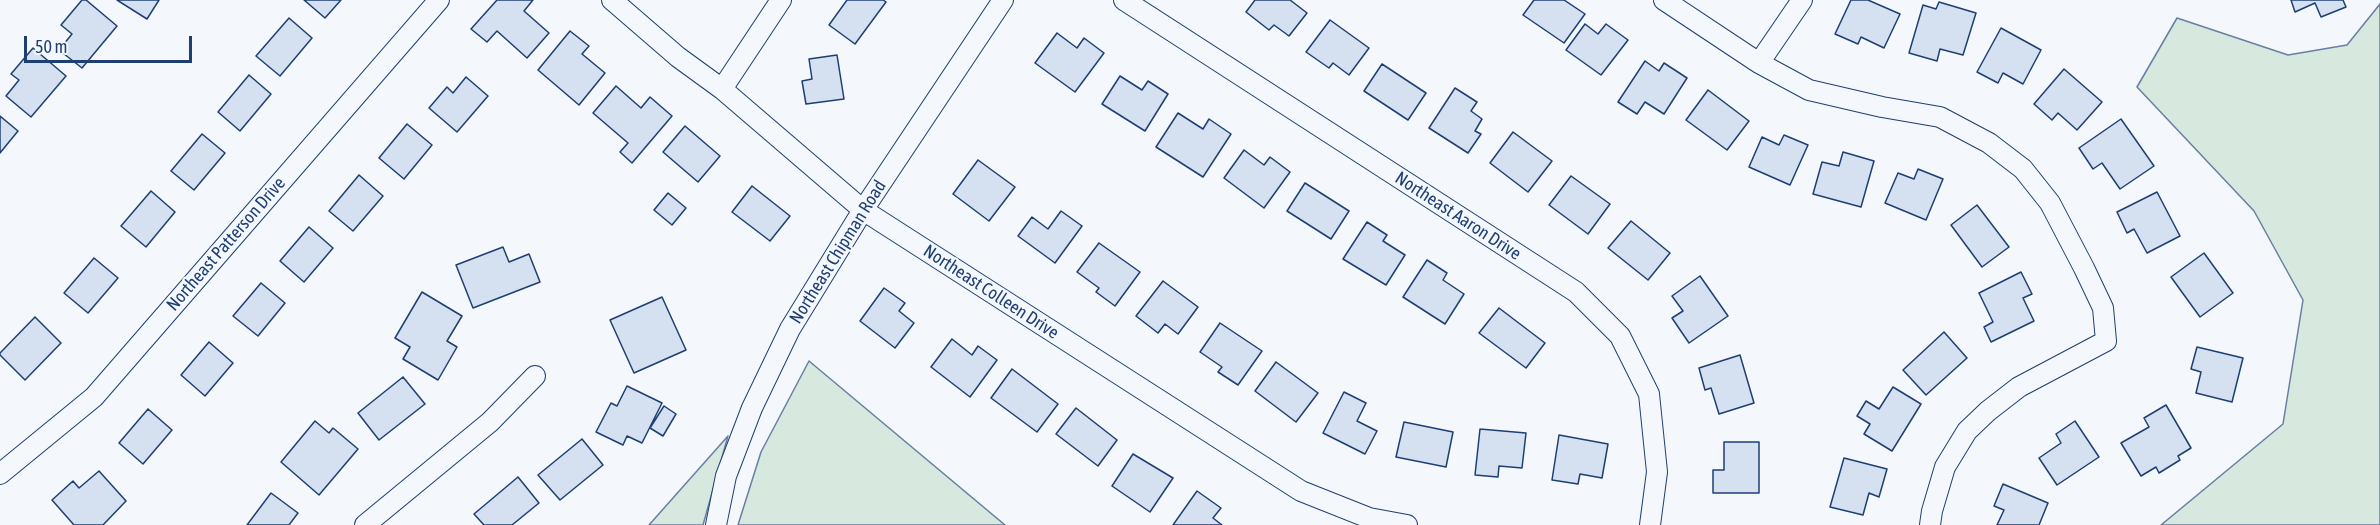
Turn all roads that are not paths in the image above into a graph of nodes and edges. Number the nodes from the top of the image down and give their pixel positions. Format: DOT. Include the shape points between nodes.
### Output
graph roads {
  1 [pos="439,0"];
  2 [pos="612,0"];
  3 [pos="781,0"];
  4 [pos="1004,0"];
  5 [pos="1124,0"];
  6 [pos="1664,0"];
  7 [pos="1802,0"];
  8 [pos="1760,63"];
  9 [pos="722,89"];
  10 [pos="863,210"];
  11 [pos="535,376"];
  12 [pos="0,474"];
  13 [pos="365,525"];
  14 [pos="716,525"];
  15 [pos="1407,525"];
  16 [pos="1650,525"];
  17 [pos="1930,525"];
  1 -- 12 [label="street, Northeast Patterson Drive" via="94,397"];
  2 -- 9 [label="street, Northeast Colleen Drive"];
  3 -- 9 [label="street"];
  4 -- 10 [label="street, Northeast Chipman Road"];
  5 -- 16 [label="street, Northeast Aaron Drive" via="1576,292 1620,336 1649,394 1657,472"];
  6 -- 8 [label="street"];
  7 -- 8 [label="street"];
  8 -- 17 [label="street" via="1809,90 1940,117 1989,143 2023,169 2050,203 2103,308 2106,341 2019,387 1967,430 1946,467"];
  9 -- 10 [label="street, Northeast Colleen Drive"];
  10 -- 14 [label="street, Northeast Chipman Road" via="790,329 752,408 726,476"];
  10 -- 15 [label="street, Northeast Colleen Drive" via="1301,491 1369,518"];
  11 -- 13 [label="street" via="490,422"];
}
